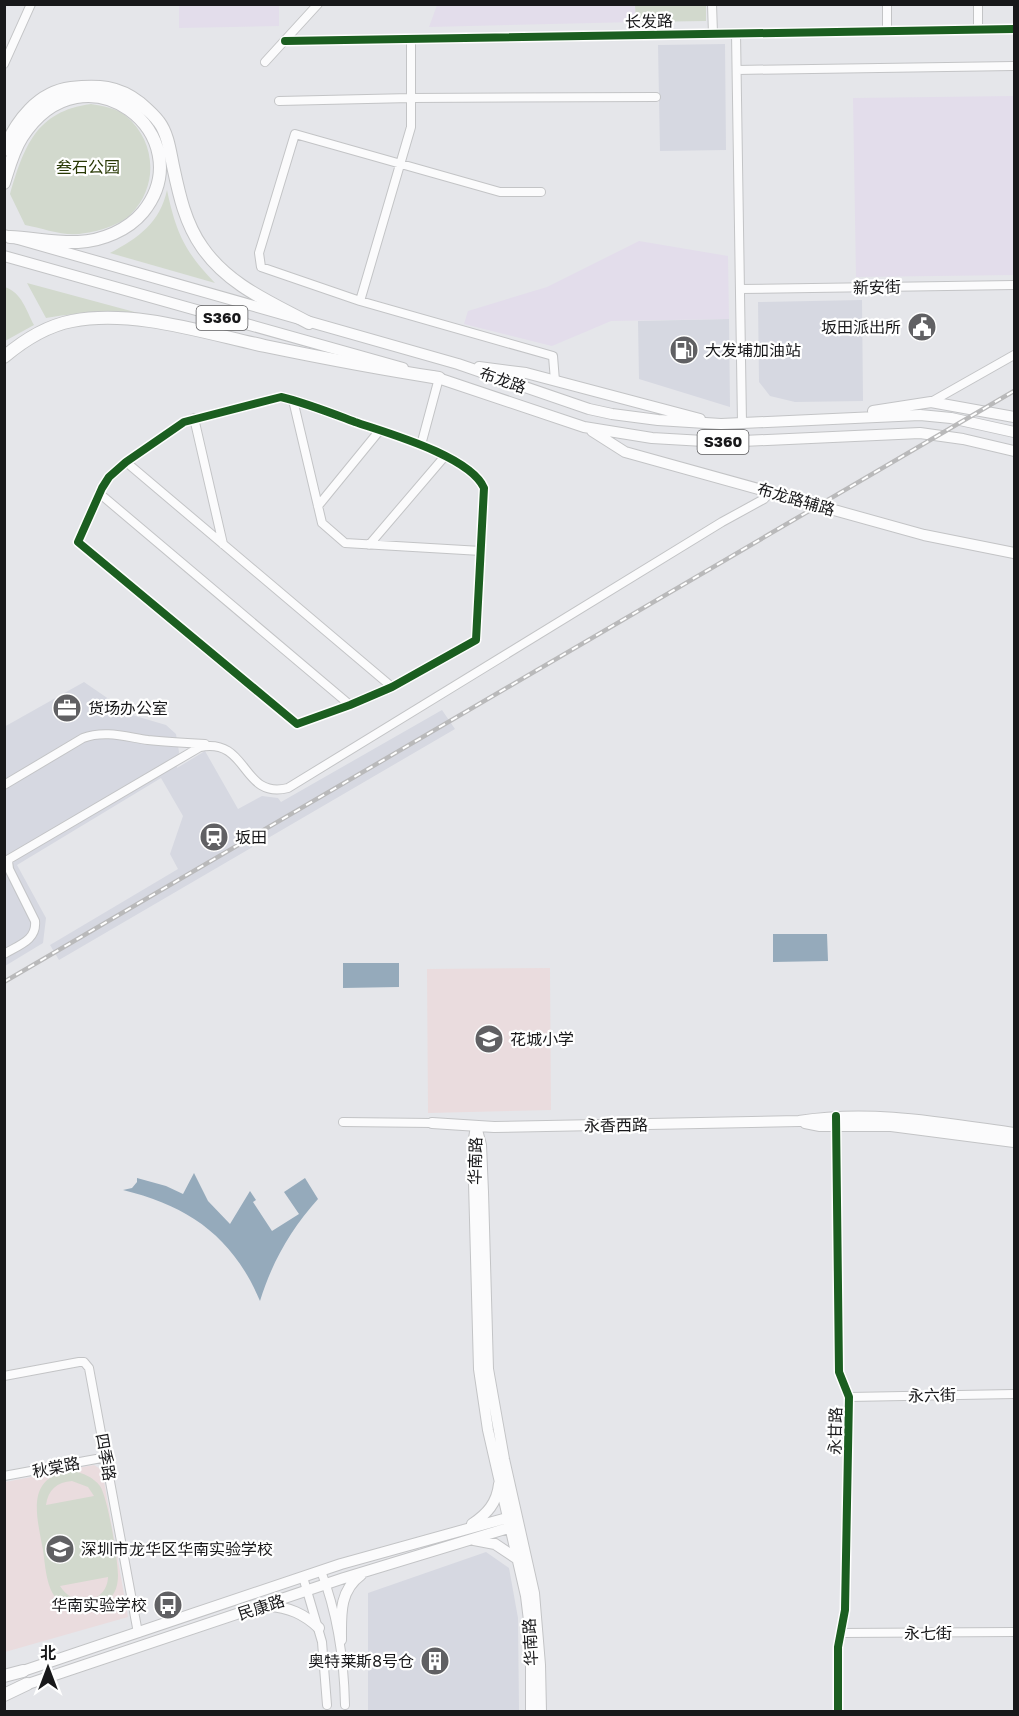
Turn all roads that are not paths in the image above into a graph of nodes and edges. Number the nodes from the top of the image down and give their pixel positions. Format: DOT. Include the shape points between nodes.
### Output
graph roads {
  1 [pos="31,4"];
  2 [pos="318,4"];
  3 [pos="712,4"];
  4 [pos="887,4"];
  5 [pos="978,4"];
  6 [pos="1014,29"];
  7 [pos="978,30"];
  8 [pos="887,31"];
  9 [pos="736,33"];
  10 [pos="713,34"];
  11 [pos="411,39"];
  12 [pos="285,41"];
  13 [pos="265,62"];
  14 [pos="4,64"];
  15 [pos="1014,66"];
  16 [pos="737,70"];
  17 [pos="656,97"];
  18 [pos="411,98"];
  19 [pos="279,101"];
  20 [pos="4,150"];
  21 [pos="400,163"];
  22 [pos="4,183"];
  23 [pos="541,192"];
  24 [pos="7,236"];
  25 [pos="4,256"];
  26 [pos="1014,285"];
  27 [pos="740,289"];
  28 [pos="360,301"];
  29 [pos="309,323"];
  30 [pos="1014,356"];
  31 [pos="4,357"];
  32 [pos="453,363"];
  33 [pos="440,378"];
  34 [pos="555,381"];
  35 [pos="293,400"];
  36 [pos="931,402"];
  37 [pos="1014,417"];
  38 [pos="194,418"];
  39 [pos="842,418"];
  40 [pos="742,423"];
  41 [pos="721,424"];
  42 [pos="584,427"];
  43 [pos="380,430"];
  44 [pos="1014,432"];
  45 [pos="421,445"];
  46 [pos="1014,451"];
  47 [pos="445,456"];
  48 [pos="126,462"];
  49 [pos="771,491"];
  50 [pos="99,493"];
  51 [pos="318,506"];
  52 [pos="223,544"];
  53 [pos="369,545"];
  54 [pos="481,551"];
  55 [pos="1014,553"];
  56 [pos="392,687"];
  57 [pos="350,705"];
  58 [pos="211,745"];
  59 [pos="4,785"];
  60 [pos="6,861"];
  61 [pos="4,954"];
  62 [pos="836,1121"];
  63 [pos="343,1122"];
  64 [pos="432,1122"];
  65 [pos="476,1126"];
  66 [pos="1014,1132"];
  67 [pos="1014,1142"];
  68 [pos="4,1376"];
  69 [pos="1014,1394"];
  70 [pos="849,1397"];
  71 [pos="107,1457"];
  72 [pos="4,1476"];
  73 [pos="499,1478"];
  74 [pos="514,1521"];
  75 [pos="469,1527"];
  76 [pos="467,1540"];
  77 [pos="519,1560"];
  78 [pos="321,1571"];
  79 [pos="367,1571"];
  80 [pos="303,1577"];
  81 [pos="326,1585"];
  82 [pos="308,1591"];
  83 [pos="265,1605"];
  84 [pos="319,1628"];
  85 [pos="1014,1632"];
  86 [pos="138,1633"];
  87 [pos="841,1633"];
  88 [pos="341,1640"];
  89 [pos="100,1646"];
  90 [pos="104,1658"];
  91 [pos="23,1671"];
  92 [pos="4,1677"];
  93 [pos="27,1684"];
  94 [pos="4,1693"];
  95 [pos="327,1705"];
  96 [pos="345,1705"];
  97 [pos="531,1712"];
  98 [pos="541,1712"];
  99 [pos="838,1712"];
  1 -- 14 [label="street"];
  2 -- 12 [label="street"];
  3 -- 10 [label="street"];
  4 -- 8 [label="street"];
  5 -- 7 [label="street"];
  6 -- 7 [label="street, 长发路"];
  7 -- 8 [label="street, 长发路"];
  8 -- 9 [label="street, 长发路"];
  9 -- 10 [label="street, 长发路"];
  9 -- 16 [label="street"];
  10 -- 11 [label="street, 长发路"];
  11 -- 12 [label="street, 长发路"];
  11 -- 18 [label="street"];
  12 -- 13 [label="street"];
  15 -- 16 [label="street"];
  16 -- 27 [label="street"];
  17 -- 18 [label="street"];
  18 -- 19 [label="street"];
  18 -- 21 [label="street" via="411,128"];
  20 -- 29 [label="highway" via="25,114 43,98 87,86 105,86 128,94 160,124 190,226 215,264 235,282"];
  21 -- 23 [label="street" via="500,192"];
  21 -- 28 [label="street"];
  21 -- 28 [label="street" via="295,134 291,145 260,253 261,267"];
  22 -- 24 [label="highway" via="22,137 37,118 54,105 91,95 130,109 152,136 160,172 147,207 123,230 79,242"];
  24 -- 29 [label="main road, 布龙路 / S360"];
  25 -- 33 [label="main road, 布龙路 / S360"];
  26 -- 27 [label="street, 新安街"];
  27 -- 40 [label="street"];
  28 -- 34 [label="street" via="553,356"];
  29 -- 32 [label="main road, 布龙路 / S360"];
  30 -- 36 [label="street"];
  31 -- 33 [label="highway" via="54,325 124,319"];
  32 -- 34 [label="main road"];
  32 -- 41 [label="main road, 布龙路 / S360" via="589,409 658,420"];
  33 -- 42 [label="main road, 布龙路 / S360"];
  33 -- 45 [label="street"];
  34 -- 41 [label="main road"];
  35 -- 38 [label="street" via="281,397"];
  35 -- 43 [label="street"];
  35 -- 51 [label="street"];
  36 -- 37 [label="main road"];
  36 -- 39 [label="main road"];
  38 -- 48 [label="street"];
  38 -- 52 [label="street"];
  39 -- 40 [label="main road, 布龙路 / S360"];
  39 -- 44 [label="main road, 布龙路 / S360" via="936,416"];
  40 -- 41 [label="main road, 布龙路 / S360"];
  42 -- 46 [label="main road, 布龙路 / S360" via="652,438 721,442 920,433"];
  42 -- 49 [label="main road, 布龙路辅路" via="625,452"];
  43 -- 45 [label="street"];
  43 -- 51 [label="street"];
  45 -- 47 [label="street"];
  47 -- 53 [label="street"];
  47 -- 54 [label="street" via="472,473 484,488"];
  48 -- 50 [label="street"];
  48 -- 52 [label="street"];
  49 -- 55 [label="main road, 布龙路辅路" via="924,535"];
  49 -- 58 [label="street" via="764,499 288,788 270,790 261,786 234,755"];
  50 -- 57 [label="street"];
  50 -- 57 [label="street" via="78,542 297,724"];
  51 -- 53 [label="street" via="322,523 345,543"];
  52 -- 56 [label="street"];
  53 -- 54 [label="street"];
  54 -- 56 [label="street" via="476,640"];
  56 -- 57 [label="street"];
  58 -- 59 [label="street" via="93,734"];
  58 -- 60 [label="street" via="189,752"];
  60 -- 61 [label="street" via="36,929 27,941"];
  62 -- 65 [label="main road, 永香西路"];
  62 -- 66 [label="main road, 永香西路" via="896,1117"];
  62 -- 67 [label="main road, 永香西路"];
  62 -- 70 [label="street, 永甘路" via="839,1372"];
  63 -- 64 [label="street"];
  64 -- 65 [label="main road, 永香西路"];
  65 -- 73 [label="main road, 华南路" via="472,1145 477,1344 482,1398"];
  65 -- 74 [label="main road, 华南路" via="481,1145 488,1369"];
  68 -- 71 [label="street, 四季路" via="80,1362 87,1365"];
  69 -- 70 [label="street, 永六街"];
  70 -- 87 [label="street, 永甘路" via="845,1610"];
  71 -- 72 [label="street, 秋棠路"];
  71 -- 86 [label="street, 四季路"];
  73 -- 74 [label="main road, 华南路"];
  73 -- 75 [label="main road" via="494,1503"];
  74 -- 75 [label="main road, 民康路"];
  74 -- 76 [label="main road, 民康路"];
  74 -- 77 [label="main road, 华南路"];
  74 -- 98 [label="main road, 华南路" via="531,1573 537,1615"];
  75 -- 78 [label="main road, 民康路"];
  76 -- 77 [label="main road" via="495,1544"];
  76 -- 79 [label="main road, 民康路"];
  77 -- 97 [label="main road, 华南路" via="531,1637"];
  78 -- 80 [label="main road, 民康路"];
  78 -- 81 [label="street"];
  79 -- 81 [label="main road, 民康路"];
  79 -- 88 [label="main road" via="353,1581 345,1595"];
  80 -- 82 [label="street"];
  80 -- 86 [label="main road, 民康路"];
  81 -- 82 [label="main road, 民康路"];
  81 -- 88 [label="street"];
  82 -- 83 [label="main road, 民康路"];
  82 -- 84 [label="street"];
  83 -- 84 [label="main road" via="302,1614"];
  83 -- 90 [label="main road, 民康路"];
  84 -- 95 [label="street"];
  85 -- 87 [label="street, 永七街"];
  86 -- 89 [label="main road, 民康路"];
  87 -- 99 [label="street, 永甘路" via="837,1654"];
  88 -- 96 [label="street"];
  89 -- 90 [label="main road"];
  89 -- 91 [label="main road, 民康路"];
  90 -- 93 [label="main road, 民康路"];
  91 -- 92 [label="highway"];
  93 -- 94 [label="highway"];
}
